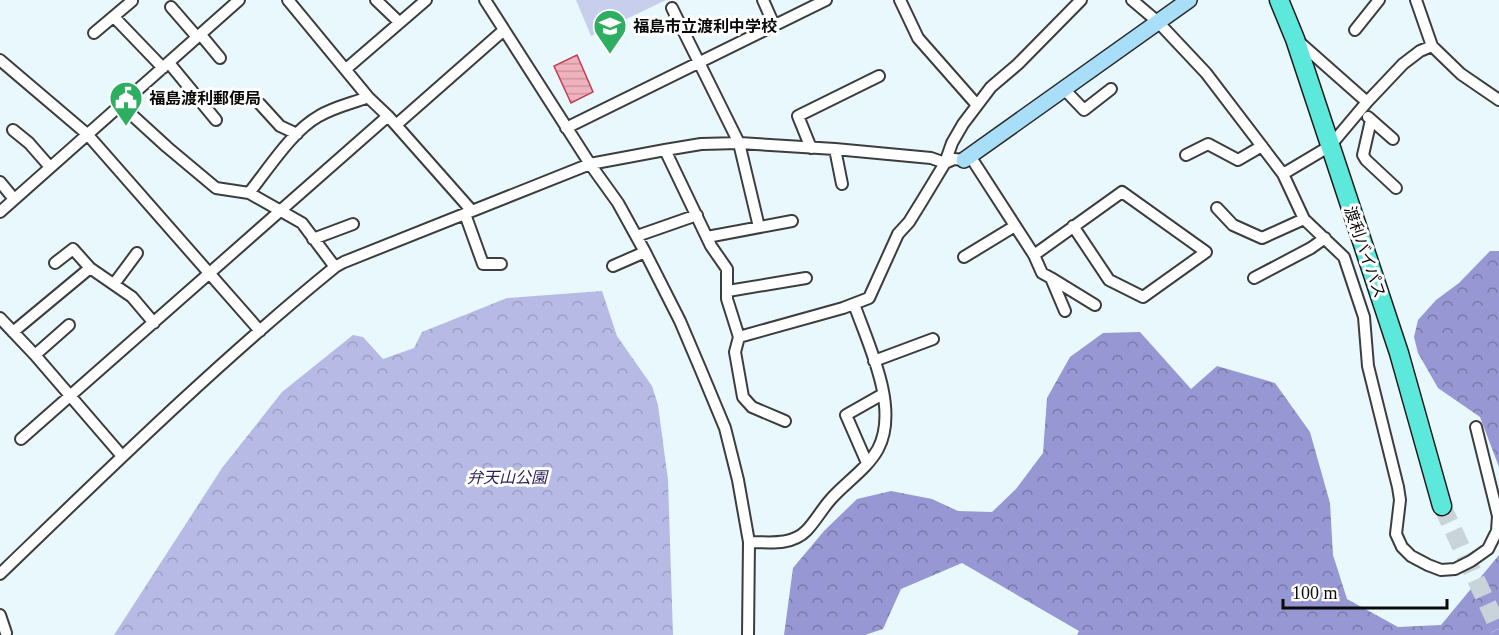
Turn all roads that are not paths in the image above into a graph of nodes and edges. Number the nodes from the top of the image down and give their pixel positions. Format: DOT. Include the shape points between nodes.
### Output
graph roads {
  1 [pos="239,0"];
  2 [pos="288,0"];
  3 [pos="376,0"];
  4 [pos="426,0"];
  5 [pos="485,0"];
  6 [pos="763,0"];
  7 [pos="826,0"];
  8 [pos="900,0"];
  9 [pos="1081,0"];
  10 [pos="1132,0"];
  11 [pos="1189,0"];
  12 [pos="1279,0"];
  13 [pos="1379,0"];
  14 [pos="1416,0"];
  15 [pos="132,1"];
  16 [pos="171,7"];
  17 [pos="672,8"];
  18 [pos="114,16"];
  19 [pos="399,22"];
  20 [pos="1158,22"];
  21 [pos="774,26"];
  22 [pos="504,30"];
  23 [pos="1355,30"];
  24 [pos="94,33"];
  25 [pos="199,36"];
  26 [pos="1295,39"];
  27 [pos="1432,46"];
  28 [pos="220,58"];
  29 [pos="699,62"];
  30 [pos="1,63"];
  31 [pos="166,65"];
  32 [pos="346,69"];
  33 [pos="879,76"];
  34 [pos="1064,89"];
  35 [pos="1111,89"];
  36 [pos="368,97"];
  37 [pos="1499,99"];
  38 [pos="260,104"];
  39 [pos="121,105"];
  40 [pos="977,105"];
  41 [pos="1364,106"];
  42 [pos="216,120"];
  43 [pos="1371,120"];
  44 [pos="392,121"];
  45 [pos="566,128"];
  46 [pos="13,130"];
  47 [pos="87,134"];
  48 [pos="297,134"];
  49 [pos="1393,139"];
  50 [pos="739,143"];
  51 [pos="1262,146"];
  52 [pos="1330,146"];
  53 [pos="811,148"];
  54 [pos="835,149"];
  55 [pos="665,150"];
  56 [pos="1186,155"];
  57 [pos="967,158"];
  58 [pos="945,163"];
  59 [pos="590,164"];
  60 [pos="50,167"];
  61 [pos="1283,174"];
  62 [pos="0,183"];
  63 [pos="842,184"];
  64 [pos="1396,188"];
  65 [pos="249,193"];
  66 [pos="14,199"];
  67 [pos="1216,207"];
  68 [pos="0,212"];
  69 [pos="280,212"];
  70 [pos="468,213"];
  71 [pos="697,215"];
  72 [pos="1304,219"];
  73 [pos="792,221"];
  74 [pos="353,224"];
  75 [pos="1015,226"];
  76 [pos="1073,226"];
  77 [pos="759,227"];
  78 [pos="637,236"];
  79 [pos="706,237"];
  80 [pos="1325,238"];
  81 [pos="313,239"];
  82 [pos="645,252"];
  83 [pos="137,253"];
  84 [pos="1034,255"];
  85 [pos="964,257"];
  86 [pos="55,263"];
  87 [pos="501,264"];
  88 [pos="613,266"];
  89 [pos="335,267"];
  90 [pos="90,268"];
  91 [pos="209,273"];
  92 [pos="806,278"];
  93 [pos="1051,278"];
  94 [pos="1254,278"];
  95 [pos="114,284"];
  96 [pos="728,291"];
  97 [pos="854,304"];
  98 [pos="1095,305"];
  99 [pos="1065,311"];
  100 [pos="0,318"];
  101 [pos="154,323"];
  102 [pos="69,325"];
  103 [pos="260,331"];
  104 [pos="13,332"];
  105 [pos="739,337"];
  106 [pos="933,339"];
  107 [pos="35,355"];
  108 [pos="874,361"];
  109 [pos="883,394"];
  110 [pos="72,396"];
  111 [pos="785,421"];
  112 [pos="1476,427"];
  113 [pos="21,439"];
  114 [pos="122,456"];
  115 [pos="867,463"];
  116 [pos="1442,506"];
  117 [pos="749,542"];
  118 [pos="0,574"];
  119 [pos="0,615"];
  120 [pos="6,633"];
  121 [pos="748,635"];
  1 -- 25 [label="street"];
  2 -- 32 [label="street"];
  3 -- 19 [label="street"];
  4 -- 19 [label="street"];
  5 -- 22 [label="street"];
  6 -- 21 [label="street"];
  7 -- 21 [label="street"];
  8 -- 40 [label="street" via="918,38"];
  9 -- 40 [label="street"];
  10 -- 20 [label="street"];
  11 -- 20 [label="street"];
  12 -- 26 [label="highway, 渡利バイパス"];
  13 -- 23 [label="street"];
  14 -- 27 [label="street"];
  15 -- 18 [label="street"];
  16 -- 25 [label="street"];
  17 -- 29 [label="street"];
  18 -- 24 [label="street"];
  18 -- 31 [label="street"];
  19 -- 32 [label="street"];
  20 -- 34 [label="street"];
  20 -- 51 [label="street" via="1206,73"];
  21 -- 29 [label="street"];
  22 -- 44 [label="street"];
  22 -- 45 [label="street"];
  25 -- 28 [label="street"];
  25 -- 31 [label="street"];
  26 -- 41 [label="street"];
  26 -- 52 [label="highway, 渡利バイパス"];
  27 -- 37 [label="street" via="1461,74"];
  27 -- 41 [label="street" via="1404,64"];
  29 -- 45 [label="street"];
  29 -- 50 [label="street"];
  30 -- 47 [label="street"];
  31 -- 39 [label="street"];
  31 -- 42 [label="street"];
  32 -- 36 [label="street"];
  33 -- 53 [label="street" via="798,116"];
  34 -- 35 [label="street" via="1084,111"];
  34 -- 57 [label="street"];
  36 -- 44 [label="street"];
  36 -- 48 [label="street" via="321,115"];
  38 -- 48 [label="street" via="280,126"];
  39 -- 47 [label="street"];
  39 -- 65 [label="street" via="216,188"];
  40 -- 58 [label="street" via="952,142"];
  41 -- 43 [label="street"];
  41 -- 52 [label="street"];
  43 -- 49 [label="street"];
  43 -- 64 [label="street" via="1363,155"];
  44 -- 69 [label="street"];
  44 -- 70 [label="street"];
  45 -- 59 [label="street"];
  46 -- 60 [label="street"];
  47 -- 60 [label="street"];
  47 -- 91 [label="street"];
  48 -- 65 [label="street"];
  50 -- 53 [label="street"];
  50 -- 55 [label="street"];
  50 -- 77 [label="street"];
  51 -- 56 [label="street" via="1238,160 1208,144"];
  51 -- 61 [label="street"];
  52 -- 61 [label="street"];
  52 -- 116 [label="highway, 渡利バイパス" via="1399,353"];
  53 -- 54 [label="street"];
  54 -- 58 [label="street"];
  54 -- 63 [label="street"];
  55 -- 59 [label="street"];
  55 -- 71 [label="street"];
  57 -- 58 [label="street"];
  57 -- 75 [label="street"];
  58 -- 97 [label="street" via="898,234 869,298"];
  59 -- 70 [label="street"];
  59 -- 78 [label="street"];
  60 -- 66 [label="street"];
  61 -- 72 [label="street"];
  62 -- 66 [label="street"];
  65 -- 69 [label="street"];
  66 -- 68 [label="street"];
  67 -- 72 [label="street" via="1233,225 1262,238"];
  69 -- 81 [label="street" via="302,223"];
  69 -- 91 [label="street"];
  70 -- 87 [label="street" via="483,264"];
  70 -- 89 [label="street"];
  71 -- 78 [label="street"];
  71 -- 79 [label="street"];
  72 -- 80 [label="street"];
  73 -- 77 [label="street"];
  74 -- 81 [label="street"];
  75 -- 84 [label="street"];
  75 -- 85 [label="street"];
  76 -- 76 [label="street" via="1122,192 1206,252 1143,297 1109,280"];
  76 -- 84 [label="street"];
  77 -- 79 [label="street"];
  78 -- 82 [label="street"];
  79 -- 96 [label="street" via="727,269"];
  80 -- 94 [label="street"];
  80 -- 112 [label="street" via="1344,257 1364,317 1368,366 1400,500 1396,534 1411,556 1441,570 1455,569 1471,561 1488,549 1497,531 1498,516"];
  81 -- 89 [label="street"];
  82 -- 88 [label="street"];
  82 -- 117 [label="street" via="680,321 725,428"];
  83 -- 95 [label="street"];
  84 -- 93 [label="street" via="1042,273"];
  86 -- 90 [label="street" via="73,249"];
  89 -- 103 [label="street"];
  90 -- 95 [label="street"];
  90 -- 104 [label="street"];
  91 -- 101 [label="street"];
  91 -- 103 [label="street"];
  92 -- 96 [label="street"];
  93 -- 98 [label="street"];
  93 -- 99 [label="street"];
  95 -- 101 [label="street" via="132,297"];
  96 -- 105 [label="street"];
  97 -- 105 [label="street"];
  97 -- 108 [label="street"];
  100 -- 104 [label="street"];
  101 -- 110 [label="street"];
  102 -- 107 [label="street"];
  103 -- 114 [label="street"];
  104 -- 107 [label="street"];
  105 -- 111 [label="street" via="735,351 743,398 752,407"];
  106 -- 108 [label="street"];
  107 -- 110 [label="street"];
  108 -- 109 [label="street"];
  109 -- 115 [label="street" via="885,431"];
  109 -- 115 [label="street" via="846,415"];
  110 -- 113 [label="street"];
  110 -- 114 [label="street"];
  114 -- 118 [label="street"];
  115 -- 117 [label="street" via="807,531 789,541"];
  117 -- 121 [label="street"];
  119 -- 120 [label="street"];
}
